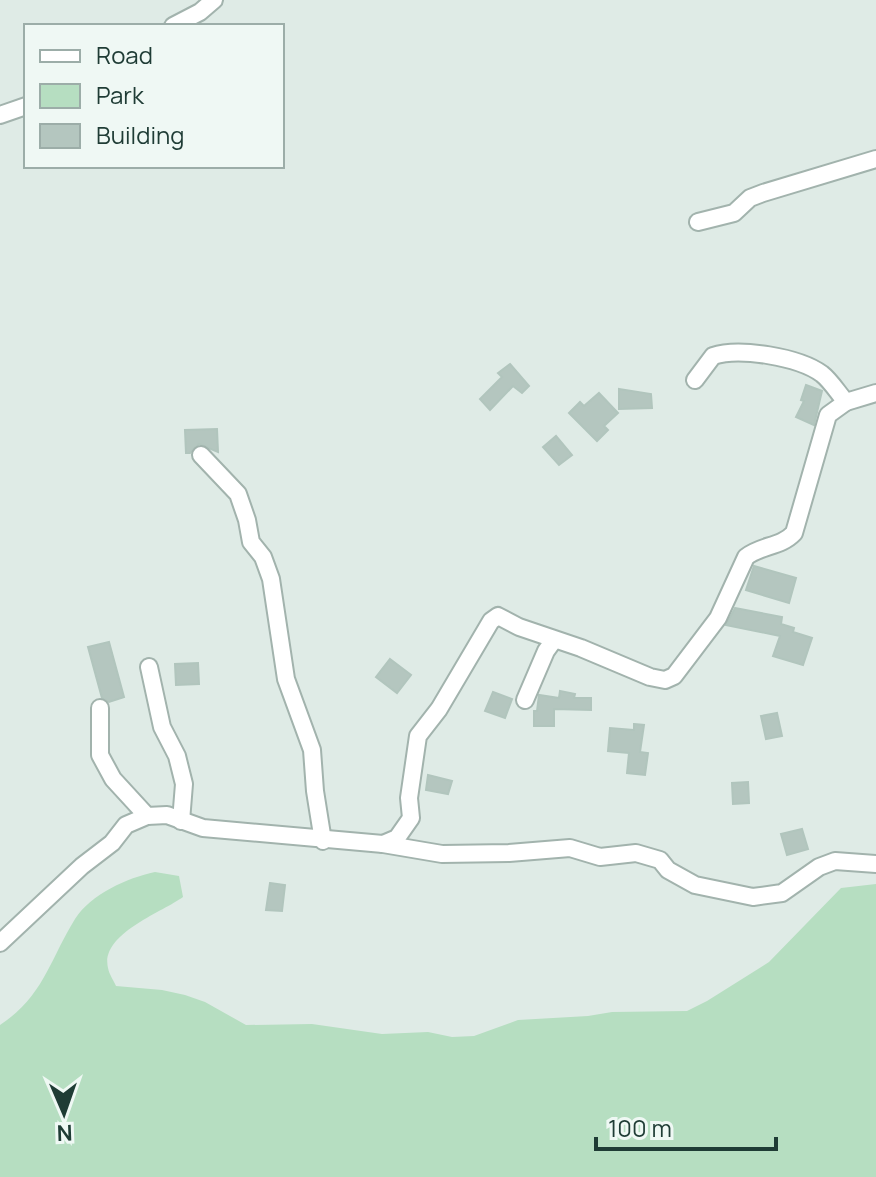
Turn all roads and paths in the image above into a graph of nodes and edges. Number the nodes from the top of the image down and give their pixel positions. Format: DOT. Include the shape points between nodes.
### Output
graph roads {
  1 [pos="214,0"];
  2 [pos="177,24"];
  3 [pos="24,107"];
  4 [pos="0,115"];
  5 [pos="876,159"];
  6 [pos="698,222"];
  7 [pos="695,380"];
  8 [pos="876,393"];
  9 [pos="846,402"];
  10 [pos="201,455"];
  11 [pos="554,640"];
  12 [pos="149,667"];
  13 [pos="525,700"];
  14 [pos="100,708"];
  15 [pos="147,816"];
  16 [pos="181,821"];
  17 [pos="323,841"];
  18 [pos="383,844"];
  19 [pos="876,864"];
  20 [pos="0,943"];
  1 -- 2 [label="street"];
  3 -- 4 [label="street"];
  5 -- 6 [label="street" via="763,193 734,213"];
  7 -- 9 [label="street" via="713,356 743,353 786,359 824,375"];
  8 -- 9 [label="street"];
  9 -- 11 [label="street" via="828,415 794,533 746,557 718,618 674,676 650,677"];
  10 -- 17 [label="street" via="238,494 251,542 271,579 286,679 312,750"];
  11 -- 13 [label="street"];
  11 -- 18 [label="street" via="498,616 491,621 418,736 411,818 397,838"];
  12 -- 16 [label="street" via="162,727 184,784"];
  14 -- 15 [label="street" via="100,755 113,779"];
  15 -- 16 [label="street"];
  15 -- 20 [label="street" via="126,825"];
  16 -- 17 [label="street"];
  17 -- 18 [label="street"];
  18 -- 19 [label="street" via="442,854 570,848 600,857 636,853 660,860 695,885 753,897 782,893 835,861"];
}
